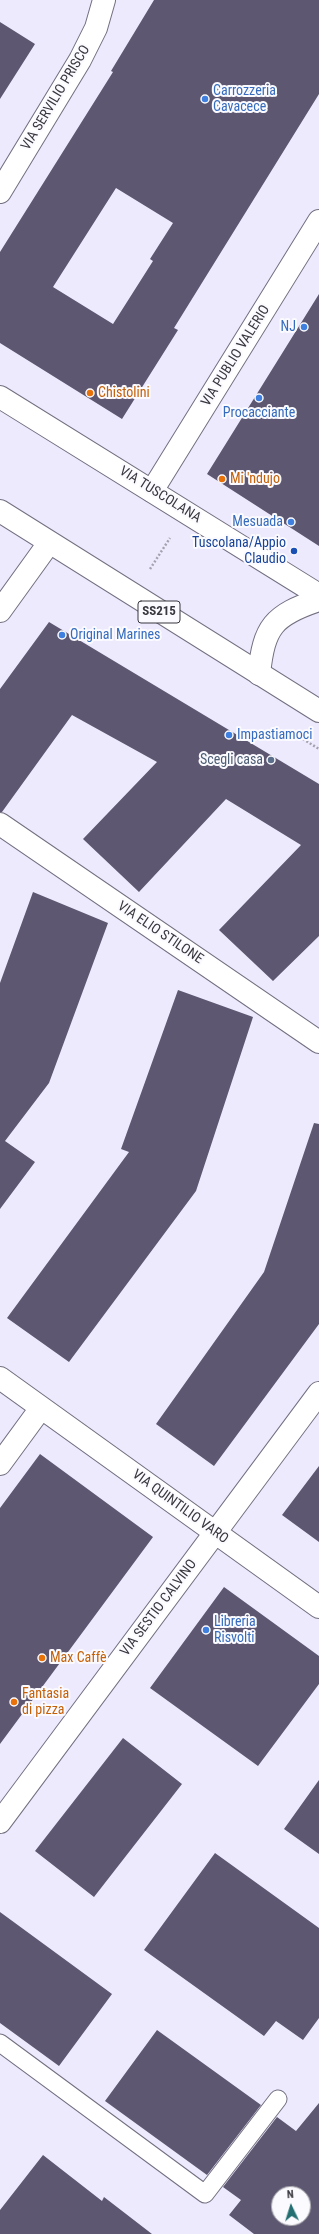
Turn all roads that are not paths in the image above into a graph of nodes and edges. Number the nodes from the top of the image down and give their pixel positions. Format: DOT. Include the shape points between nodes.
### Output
graph roads {
  1 [pos="104,0"];
  2 [pos="0,192"];
  3 [pos="319,221"];
  4 [pos="0,397"];
  5 [pos="152,490"];
  6 [pos="0,511"];
  7 [pos="49,543"];
  8 [pos="319,595"];
  9 [pos="319,600"];
  10 [pos="0,611"];
  11 [pos="259,674"];
  12 [pos="319,711"];
  13 [pos="0,824"];
  14 [pos="319,1042"];
  15 [pos="0,1378"];
  16 [pos="319,1393"];
  17 [pos="41,1408"];
  18 [pos="0,1464"];
  19 [pos="216,1532"];
  20 [pos="319,1607"];
  21 [pos="0,1822"];
  22 [pos="0,2043"];
  23 [pos="278,2099"];
  1 -- 2 [label="street, VIA SERVILIO PRISCO" via="96,28 83,54"];
  3 -- 5 [label="street, VIA PUBLIO VALERIO"];
  4 -- 5 [label="street, VIA TUSCOLANA"];
  5 -- 8 [label="street, VIA TUSCOLANA"];
  6 -- 7 [label="street, SS215"];
  7 -- 10 [label="street"];
  7 -- 11 [label="street, SS215"];
  9 -- 11 [label="street" via="297,608 276,622 264,642"];
  11 -- 12 [label="street, SS215"];
  13 -- 14 [label="street, VIA ELIO STILONE"];
  15 -- 17 [label="street, VIA QUINTILIO VARO"];
  16 -- 19 [label="street, VIA SESTIO CALVINO"];
  17 -- 18 [label="street"];
  17 -- 19 [label="street, VIA QUINTILIO VARO"];
  19 -- 20 [label="street, VIA QUINTILIO VARO"];
  19 -- 21 [label="street, VIA SESTIO CALVINO"];
  22 -- 23 [label="lane" via="205,2194"];
}
